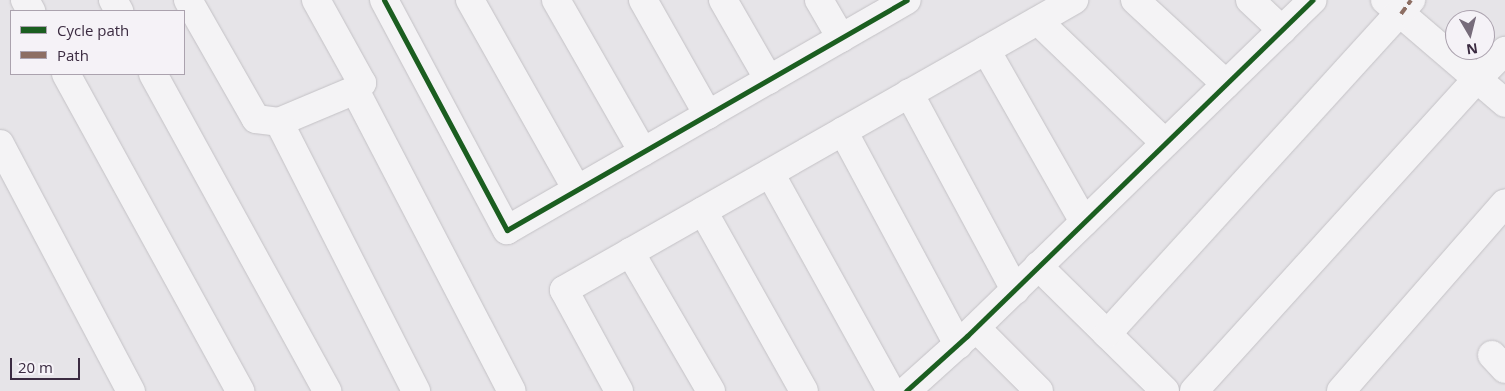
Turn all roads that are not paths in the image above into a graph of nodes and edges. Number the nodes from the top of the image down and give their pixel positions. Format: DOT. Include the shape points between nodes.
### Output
graph roads {
  1 [pos="188,0"];
  2 [pos="316,0"];
  3 [pos="384,0"];
  4 [pos="470,0"];
  5 [pos="556,0"];
  6 [pos="643,0"];
  7 [pos="724,0"];
  8 [pos="819,0"];
  9 [pos="907,0"];
  10 [pos="1074,0"];
  11 [pos="1135,0"];
  12 [pos="1250,0"];
  13 [pos="1313,0"];
  14 [pos="1399,5"];
  15 [pos="1038,20"];
  16 [pos="1282,30"];
  17 [pos="841,38"];
  18 [pos="986,50"];
  19 [pos="1505,51"];
  20 [pos="67,75"];
  21 [pos="154,75"];
  22 [pos="1477,79"];
  23 [pos="768,80"];
  24 [pos="1226,84"];
  25 [pos="356,90"];
  26 [pos="909,93"];
  27 [pos="1505,102"];
  28 [pos="708,115"];
  29 [pos="278,122"];
  30 [pos="843,131"];
  31 [pos="1166,143"];
  32 [pos="0,144"];
  33 [pos="643,152"];
  34 [pos="770,173"];
  35 [pos="577,190"];
  36 [pos="1505,203"];
  37 [pos="703,211"];
  38 [pos="1084,222"];
  39 [pos="630,252"];
  40 [pos="1038,266"];
  41 [pos="1014,290"];
  42 [pos="1107,334"];
  43 [pos="967,336"];
  44 [pos="909,389"];
  45 [pos="131,391"];
  46 [pos="240,391"];
  47 [pos="326,391"];
  48 [pos="416,391"];
  49 [pos="512,391"];
  50 [pos="619,391"];
  51 [pos="711,391"];
  52 [pos="804,391"];
  53 [pos="1039,391"];
  54 [pos="1165,391"];
  55 [pos="1194,391"];
  56 [pos="1341,391"];
  1 -- 29 [label="street" via="256,119"];
  2 -- 25 [label="street" via="362,83"];
  3 -- 35 [label="street" via="507,230"];
  4 -- 35 [label="street"];
  5 -- 33 [label="street"];
  6 -- 28 [label="street"];
  7 -- 23 [label="street"];
  8 -- 17 [label="street"];
  9 -- 17 [label="street"];
  10 -- 15 [label="street"];
  11 -- 24 [label="street"];
  12 -- 16 [label="street"];
  13 -- 16 [label="street"];
  14 -- 22 [label="street"];
  14 -- 42 [label="street"];
  15 -- 18 [label="street"];
  15 -- 31 [label="street"];
  16 -- 24 [label="street"];
  17 -- 23 [label="street"];
  18 -- 26 [label="street"];
  18 -- 38 [label="street"];
  19 -- 22 [label="street"];
  20 -- 46 [label="street"];
  21 -- 47 [label="street"];
  22 -- 27 [label="street"];
  22 -- 55 [label="street"];
  23 -- 28 [label="street"];
  24 -- 31 [label="street"];
  25 -- 29 [label="street"];
  25 -- 49 [label="street"];
  26 -- 30 [label="street"];
  26 -- 41 [label="street"];
  28 -- 33 [label="street"];
  29 -- 48 [label="street"];
  30 -- 34 [label="street"];
  30 -- 43 [label="street"];
  31 -- 38 [label="street"];
  32 -- 45 [label="street"];
  33 -- 35 [label="street"];
  34 -- 37 [label="street"];
  34 -- 44 [label="street"];
  36 -- 56 [label="street"];
  37 -- 39 [label="street"];
  37 -- 52 [label="street"];
  38 -- 40 [label="street"];
  39 -- 50 [label="street" via="564,290"];
  39 -- 51 [label="street"];
  40 -- 41 [label="street"];
  40 -- 42 [label="street"];
  41 -- 43 [label="street"];
  42 -- 54 [label="street"];
  43 -- 44 [label="street"];
  43 -- 53 [label="street"];
}
